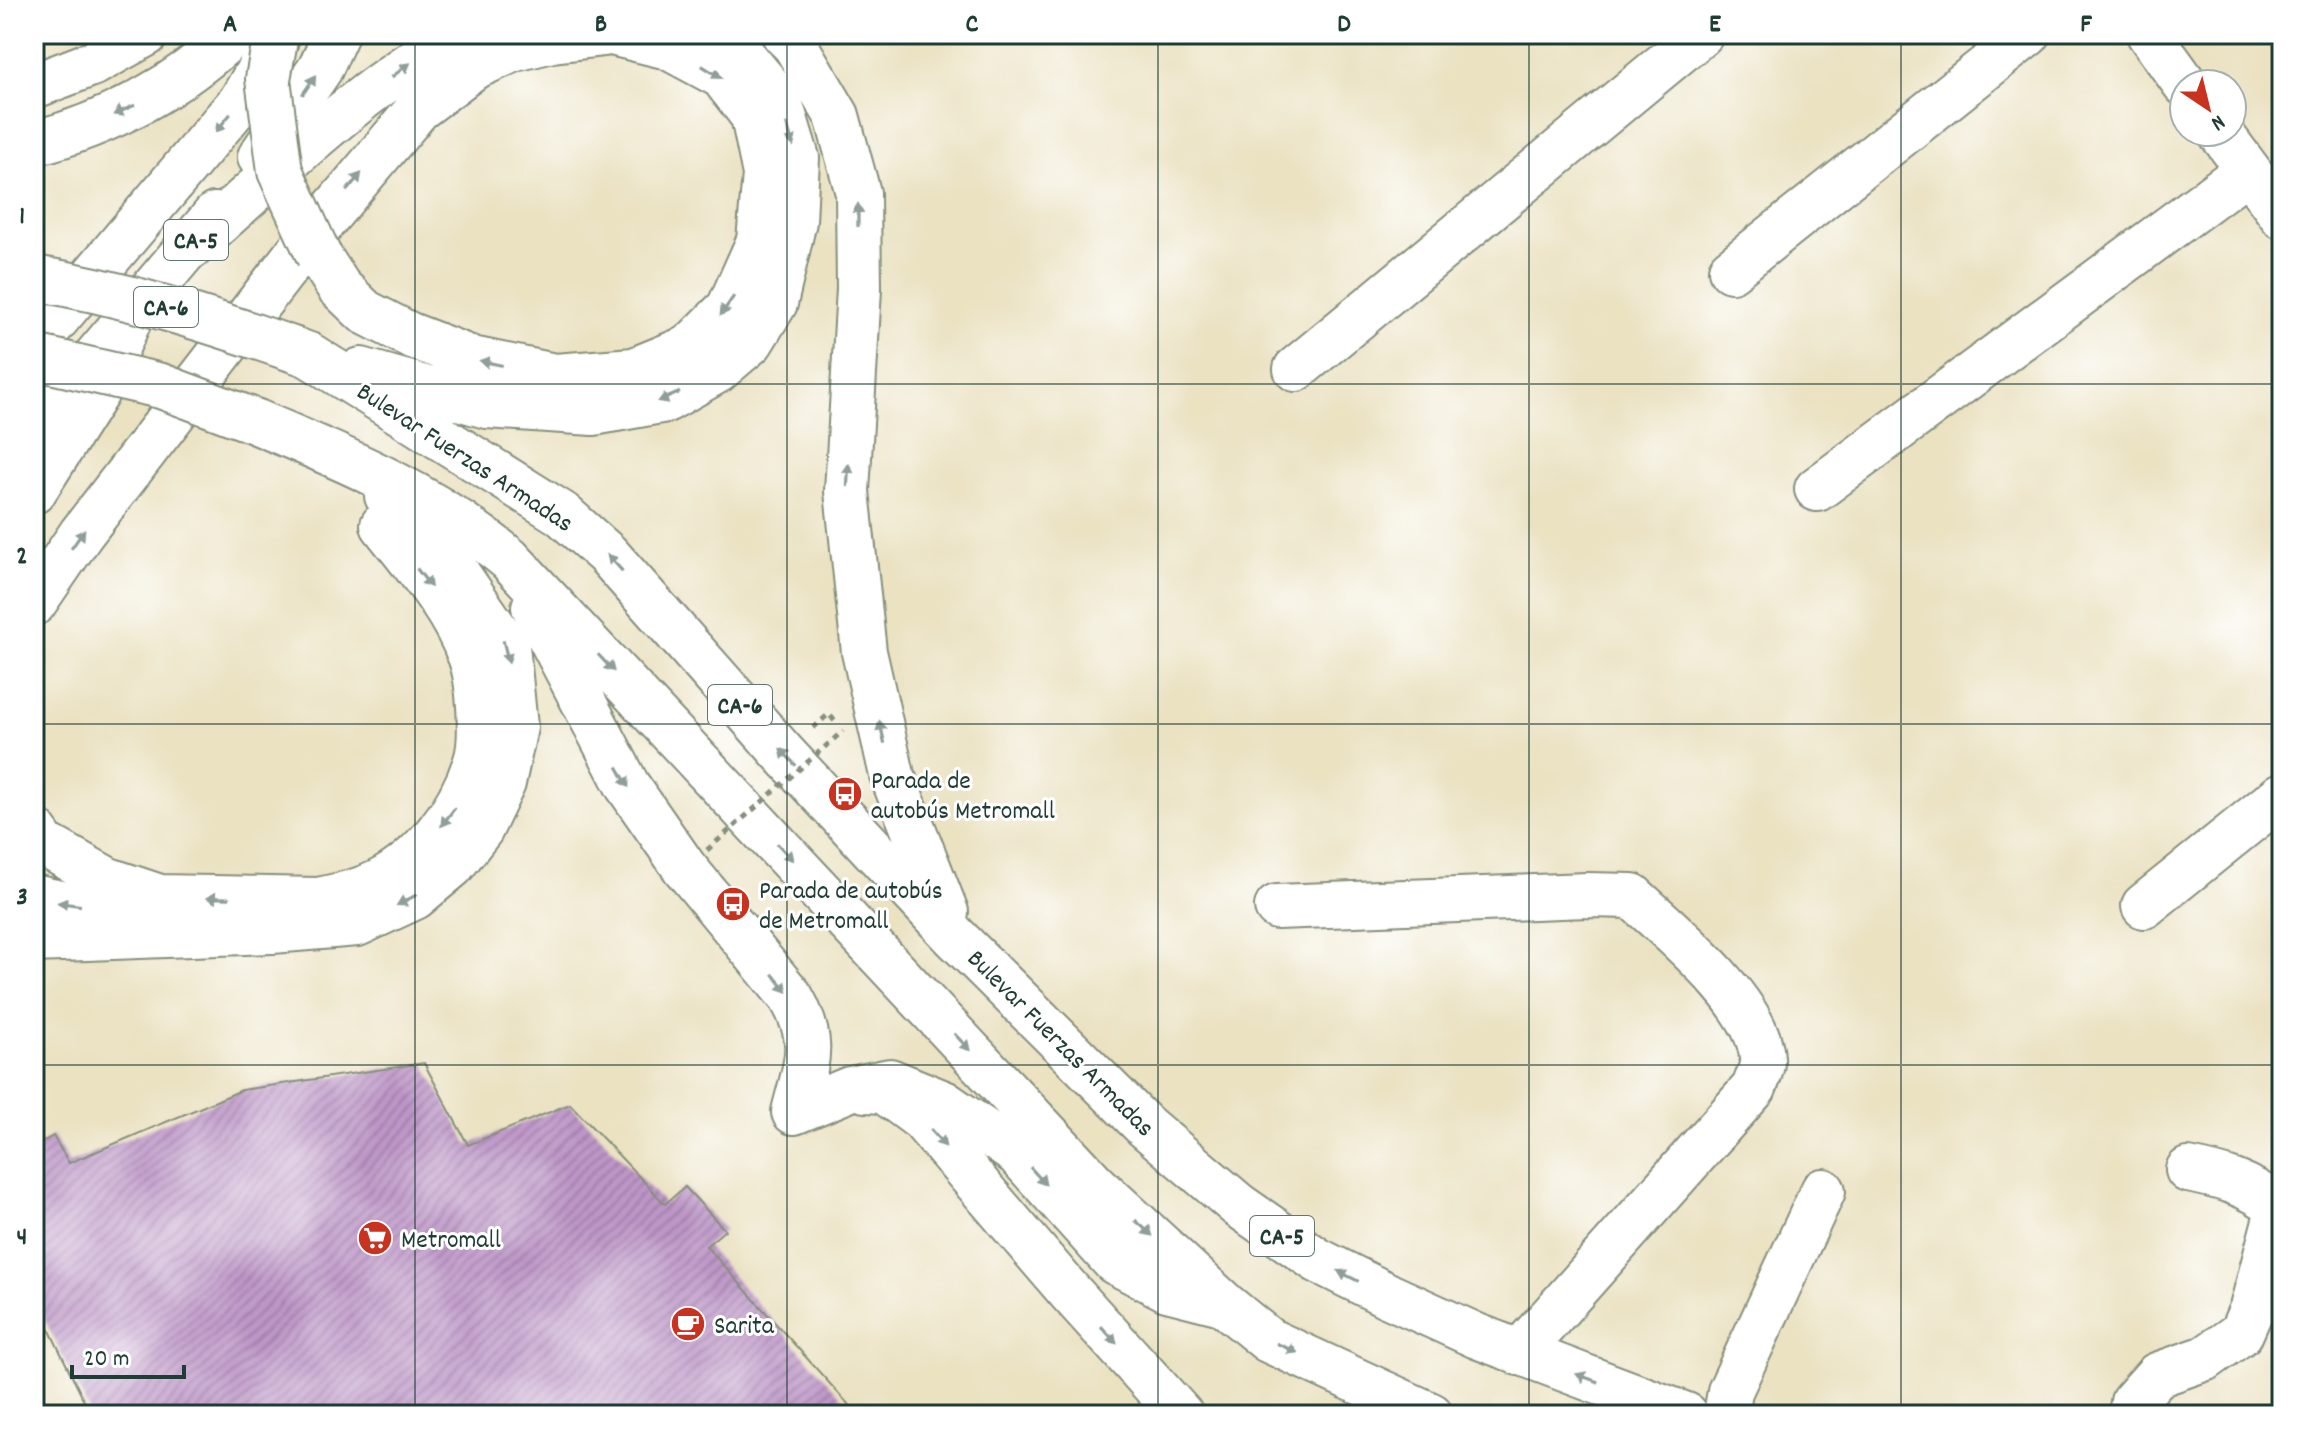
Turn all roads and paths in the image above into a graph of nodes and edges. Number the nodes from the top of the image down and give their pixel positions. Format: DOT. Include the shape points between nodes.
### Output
graph roads {
  1 [pos="146,34"];
  2 [pos="234,34"];
  3 [pos="278,34"];
  4 [pos="336,34"];
  5 [pos="460,34"];
  6 [pos="604,34"];
  7 [pos="615,34"];
  8 [pos="710,34"];
  9 [pos="784,34"];
  10 [pos="1701,34"];
  11 [pos="2028,34"];
  12 [pos="2149,34"];
  13 [pos="2173,68"];
  14 [pos="34,86"];
  15 [pos="34,143"];
  16 [pos="2232,148"];
  17 [pos="2248,170"];
  18 [pos="2282,216"];
  19 [pos="191,247"];
  20 [pos="1731,270"];
  21 [pos="34,278"];
  22 [pos="130,318"];
  23 [pos="34,346"];
  24 [pos="302,353"];
  25 [pos="34,357"];
  26 [pos="1296,369"];
  27 [pos="34,430"];
  28 [pos="339,456"];
  29 [pos="1817,489"];
  30 [pos="34,491"];
  31 [pos="509,559"];
  32 [pos="34,603"];
  33 [pos="843,731"];
  34 [pos="2282,795"];
  35 [pos="34,830"];
  36 [pos="707,850"];
  37 [pos="34,897"];
  38 [pos="160,897"];
  39 [pos="2144,906"];
  40 [pos="1277,907"];
  41 [pos="955,937"];
  42 [pos="34,940"];
  43 [pos="850,1089"];
  44 [pos="2188,1170"];
  45 [pos="1823,1191"];
  46 [pos="1224,1304"];
  47 [pos="1519,1353"];
  48 [pos="1181,1415"];
  49 [pos="1431,1415"];
  50 [pos="1686,1415"];
  51 [pos="1726,1415"];
  52 [pos="2131,1415"];
  1 -- 14 [label="main road" via="94,63"];
  2 -- 15 [label="main road, one-way" via="150,98 70,134"];
  7 -- 3 [label="main road, one-way, bridge" via="668,47 722,76 753,116 765,174 759,241 729,308 690,347 634,370 555,376 472,359 410,335 365,312 339,287 280,171 268,79"];
  3 -- 23 [label="main road, one-way" via="241,101"];
  19 -- 4 [label="main road, CA-5, one-way" via="275,137 320,69"];
  19 -- 5 [label="main road, one-way" via="357,103"];
  32 -- 6 [label="main road, one-way" via="305,243 418,109 474,67 515,49"];
  8 -- 24 [label="main road, one-way" via="744,57 779,99 797,158 794,221 775,303 751,342 717,371 666,400 593,413 487,406"];
  41 -- 9 [label="main road, one-way" via="892,775 864,652 847,491 859,289 858,193 837,116"];
  10 -- 26 [label="main road"];
  11 -- 20 [label="main road"];
  12 -- 13 [label="main road"];
  16 -- 17 [label="main road"];
  17 -- 18 [label="main road"];
  17 -- 29 [label="main road"];
  19 -- 22 [label="main road, CA-5"];
  21 -- 24 [label="main road, Bulevar Fuerzas Armadas / CA-6, bridge" via="91,287 194,315"];
  22 -- 27 [label="main road, CA-5"];
  22 -- 30 [label="main road" via="97,392"];
  41 -- 24 [label="main road, Bulevar Fuerzas Armadas / CA-6, one-way" via="608,555 551,506"];
  25 -- 28 [label="main road, CA-6, bridge" via="161,386"];
  28 -- 31 [label="main road, CA-6" via="414,492"];
  28 -- 38 [label="main road, one-way" via="441,600 471,656 480,704 477,762 454,811 415,856 377,883 318,900"];
  28 -- 42 [label="main road, one-way" via="444,554 507,646 515,727 503,783 481,829 452,866 415,897 357,924"];
  31 -- 43 [label="main road, one-way" via="627,785 684,867 804,1019 810,1049 794,1112"];
  31 -- 46 [label="main road, CA-6, one-way" via="1095,1185"];
  33 -- 36 [label="path, bridge"];
  34 -- 39 [label="main road"];
  35 -- 38 [label="main road" via="44,844 106,879"];
  38 -- 37 [label="main road, one-way" via="111,908"];
  40 -- 47 [label="main road" via="1632,896 1719,977 1758,1036 1763,1061 1754,1088"];
  47 -- 41 [label="main road, Bulevar Fuerzas Armadas / CA-5, one-way" via="1317,1260 1238,1205 1145,1126"];
  43 -- 46 [label="main road, one-way" via="890,1081 944,1103 1018,1154 1115,1262 1167,1289"];
  43 -- 48 [label="main road, one-way" via="884,1091 922,1119"];
  44 -- 52 [label="main road" via="2226,1177 2256,1190 2275,1204 2276,1217 2241,1333 2206,1358 2157,1375 2133,1402"];
  45 -- 51 [label="main road" via="1730,1391"];
  46 -- 49 [label="main road, one-way" via="1268,1340"];
  50 -- 47 [label="main road, Bulevar Fuerzas Armadas / CA-5, one-way"];
}
